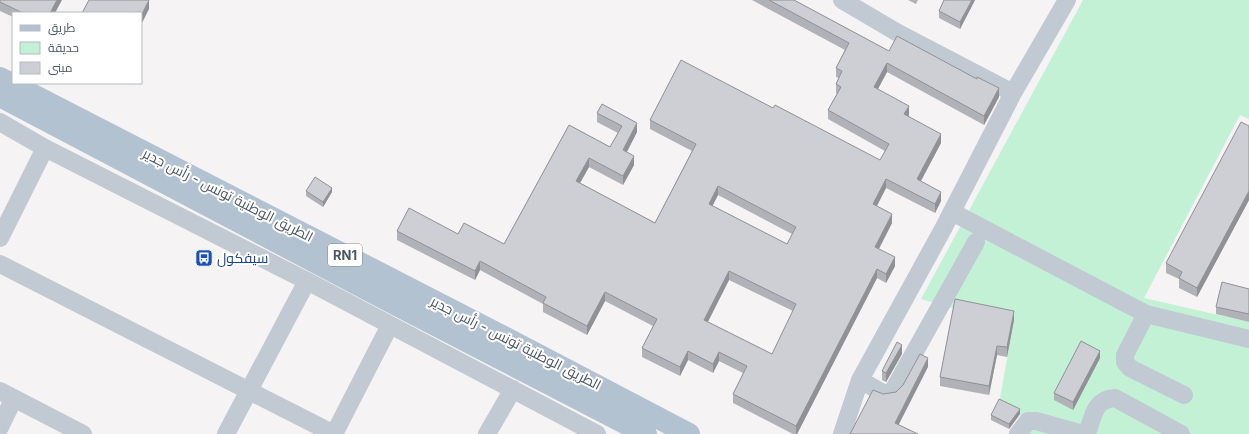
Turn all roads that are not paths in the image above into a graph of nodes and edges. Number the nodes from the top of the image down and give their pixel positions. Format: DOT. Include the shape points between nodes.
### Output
graph roads {
  1 [pos="842,0"];
  2 [pos="1067,0"];
  3 [pos="0,78"];
  4 [pos="1013,93"];
  5 [pos="0,96"];
  6 [pos="0,122"];
  7 [pos="45,148"];
  8 [pos="952,212"];
  9 [pos="0,238"];
  10 [pos="976,242"];
  11 [pos="0,264"];
  12 [pos="307,281"];
  13 [pos="1146,314"];
  14 [pos="390,325"];
  15 [pos="1249,339"];
  16 [pos="860,380"];
  17 [pos="249,389"];
  18 [pos="513,389"];
  19 [pos="7,395"];
  20 [pos="1184,395"];
  21 [pos="0,427"];
  22 [pos="83,434"];
  23 [pos="226,434"];
  24 [pos="334,434"];
  25 [pos="487,434"];
  26 [pos="597,434"];
  27 [pos="646,434"];
  28 [pos="689,434"];
  29 [pos="842,434"];
  30 [pos="1018,434"];
  31 [pos="1083,434"];
  32 [pos="1087,434"];
  33 [pos="1181,434"];
  1 -- 4 [label="street" via="898,34"];
  2 -- 4 [label="street"];
  3 -- 28 [label="main road, الطريق الوطنية تونس - رأس جدير / RN1"];
  4 -- 8 [label="street"];
  5 -- 27 [label="main road, الطريق الوطنية تونس - رأس جدير / RN1"];
  6 -- 7 [label="street"];
  7 -- 9 [label="street"];
  7 -- 12 [label="street"];
  8 -- 13 [label="street"];
  8 -- 16 [label="street"];
  10 -- 16 [label="street" via="894,389 890,393 883,393"];
  11 -- 17 [label="street"];
  12 -- 14 [label="street"];
  12 -- 17 [label="street"];
  13 -- 15 [label="street"];
  13 -- 20 [label="street" via="1125,355 1125,362 1130,368"];
  14 -- 18 [label="street"];
  14 -- 24 [label="street"];
  16 -- 29 [label="street"];
  17 -- 23 [label="street"];
  17 -- 24 [label="street"];
  18 -- 25 [label="street"];
  18 -- 26 [label="street"];
  19 -- 21 [label="street"];
  19 -- 22 [label="street"];
  30 -- 31 [label="street" via="1028,421 1036,421"];
  32 -- 33 [label="street" via="1098,405 1106,399 1115,398"];
}
